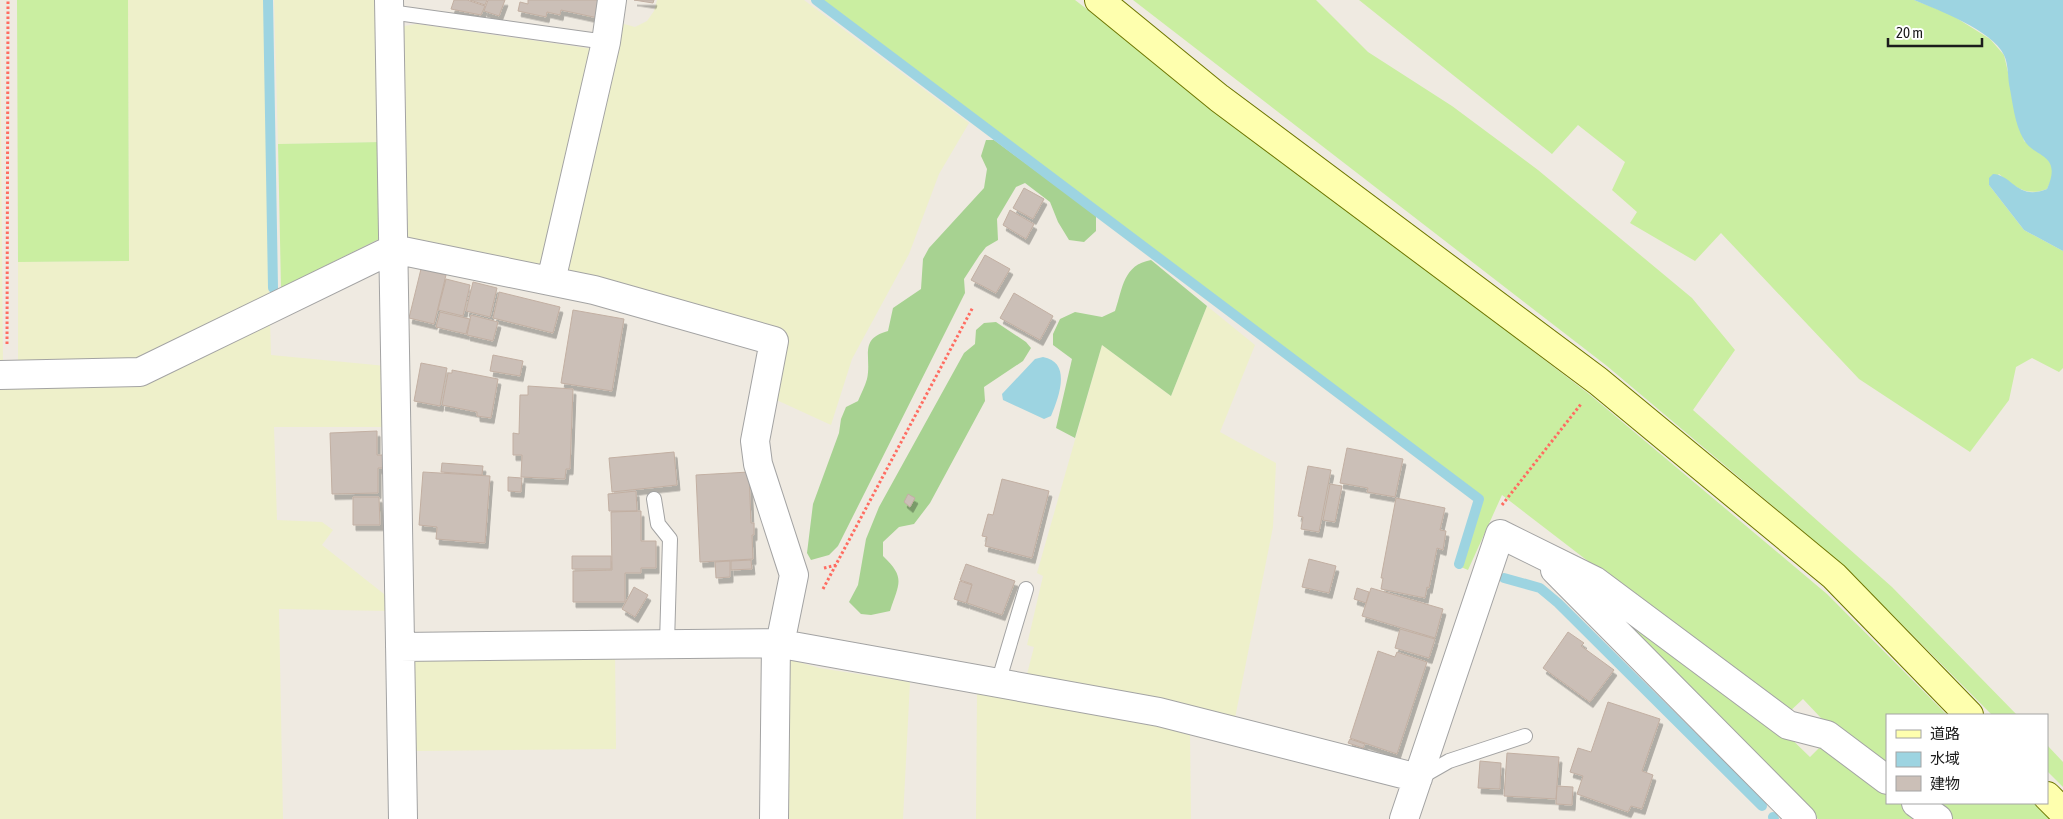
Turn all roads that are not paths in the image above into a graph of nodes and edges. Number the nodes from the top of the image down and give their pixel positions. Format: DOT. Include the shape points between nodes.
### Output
graph roads {
  1 [pos="612,0"];
  2 [pos="1099,0"];
  3 [pos="390,6"];
  4 [pos="606,42"];
  5 [pos="393,249"];
  6 [pos="551,281"];
  7 [pos="4,375"];
  8 [pos="654,499"];
  9 [pos="1536,551"];
  10 [pos="1026,589"];
  11 [pos="668,643"];
  12 [pos="778,643"];
  13 [pos="400,647"];
  14 [pos="998,683"];
  15 [pos="1967,714"];
  16 [pos="1524,736"];
  17 [pos="1418,778"];
  18 [pos="1886,779"];
  19 [pos="2048,797"];
  20 [pos="1917,804"];
  21 [pos="2063,812"];
  22 [pos="403,819"];
  23 [pos="774,819"];
  24 [pos="1404,819"];
  25 [pos="1802,819"];
  26 [pos="1938,819"];
  1 -- 4 [label="street"];
  2 -- 15 [label="street" via="1219,98 1606,388 1834,576"];
  3 -- 4 [label="lane"];
  3 -- 5 [label="street"];
  4 -- 6 [label="street"];
  5 -- 6 [label="street"];
  5 -- 7 [label="street" via="140,372"];
  5 -- 13 [label="street"];
  6 -- 12 [label="street" via="774,341 755,441 758,464 794,575"];
  8 -- 11 [label="lane" via="658,524 670,539"];
  9 -- 17 [label="street" via="1500,534"];
  9 -- 18 [label="street" via="1596,582 1788,726 1827,736"];
  9 -- 25 [label="street"];
  10 -- 14 [label="lane"];
  11 -- 12 [label="street"];
  11 -- 13 [label="street"];
  12 -- 14 [label="street"];
  12 -- 23 [label="street"];
  13 -- 22 [label="street"];
  14 -- 17 [label="street" via="1159,712"];
  16 -- 17 [label="lane" via="1449,762"];
  17 -- 24 [label="street"];
  19 -- 21 [label="street"];
  20 -- 26 [label="street"];
}
